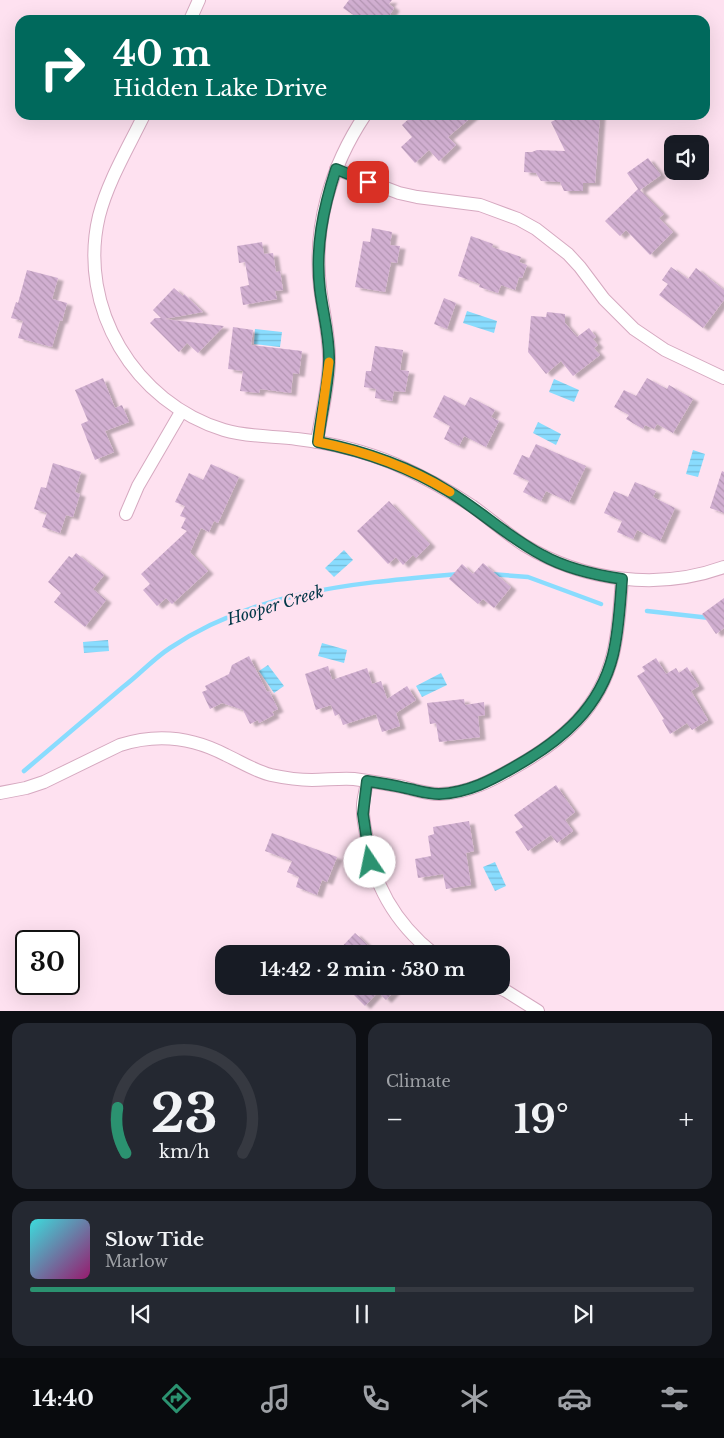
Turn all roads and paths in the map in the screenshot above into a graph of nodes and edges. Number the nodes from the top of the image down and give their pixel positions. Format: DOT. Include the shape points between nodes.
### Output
graph roads {
  1 [pos="199,0"];
  2 [pos="192,15"];
  3 [pos="142,120"];
  4 [pos="362,120"];
  5 [pos="336,169"];
  6 [pos="724,378"];
  7 [pos="181,412"];
  8 [pos="318,442"];
  9 [pos="126,514"];
  10 [pos="724,567"];
  11 [pos="622,579"];
  12 [pos="367,781"];
  13 [pos="0,793"];
  14 [pos="424,945"];
  15 [pos="510,993"];
  16 [pos="538,1010"];
  1 -- 2 [label="street"];
  3 -- 7 [label="street" via="104,200 96,234 96,273 103,312 121,351 149,386"];
  4 -- 5 [label="street"];
  5 -- 6 [label="street" via="399,193 480,205 524,222 568,254 634,329 665,350"];
  5 -- 8 [label="street" via="322,218 319,248 318,274 329,363"];
  7 -- 8 [label="street" via="225,431"];
  7 -- 9 [label="street" via="138,486"];
  8 -- 11 [label="street" via="369,455 448,490 543,556 585,572"];
  10 -- 11 [label="street" via="673,580"];
  11 -- 12 [label="street" via="617,633 609,670 588,708 557,740 498,777 451,793 425,793"];
  12 -- 13 [label="street" via="282,778 200,743 162,737 120,745 44,782"];
  12 -- 14 [label="street" via="363,814 376,880 403,925"];
  15 -- 16 [label="street"];
}
